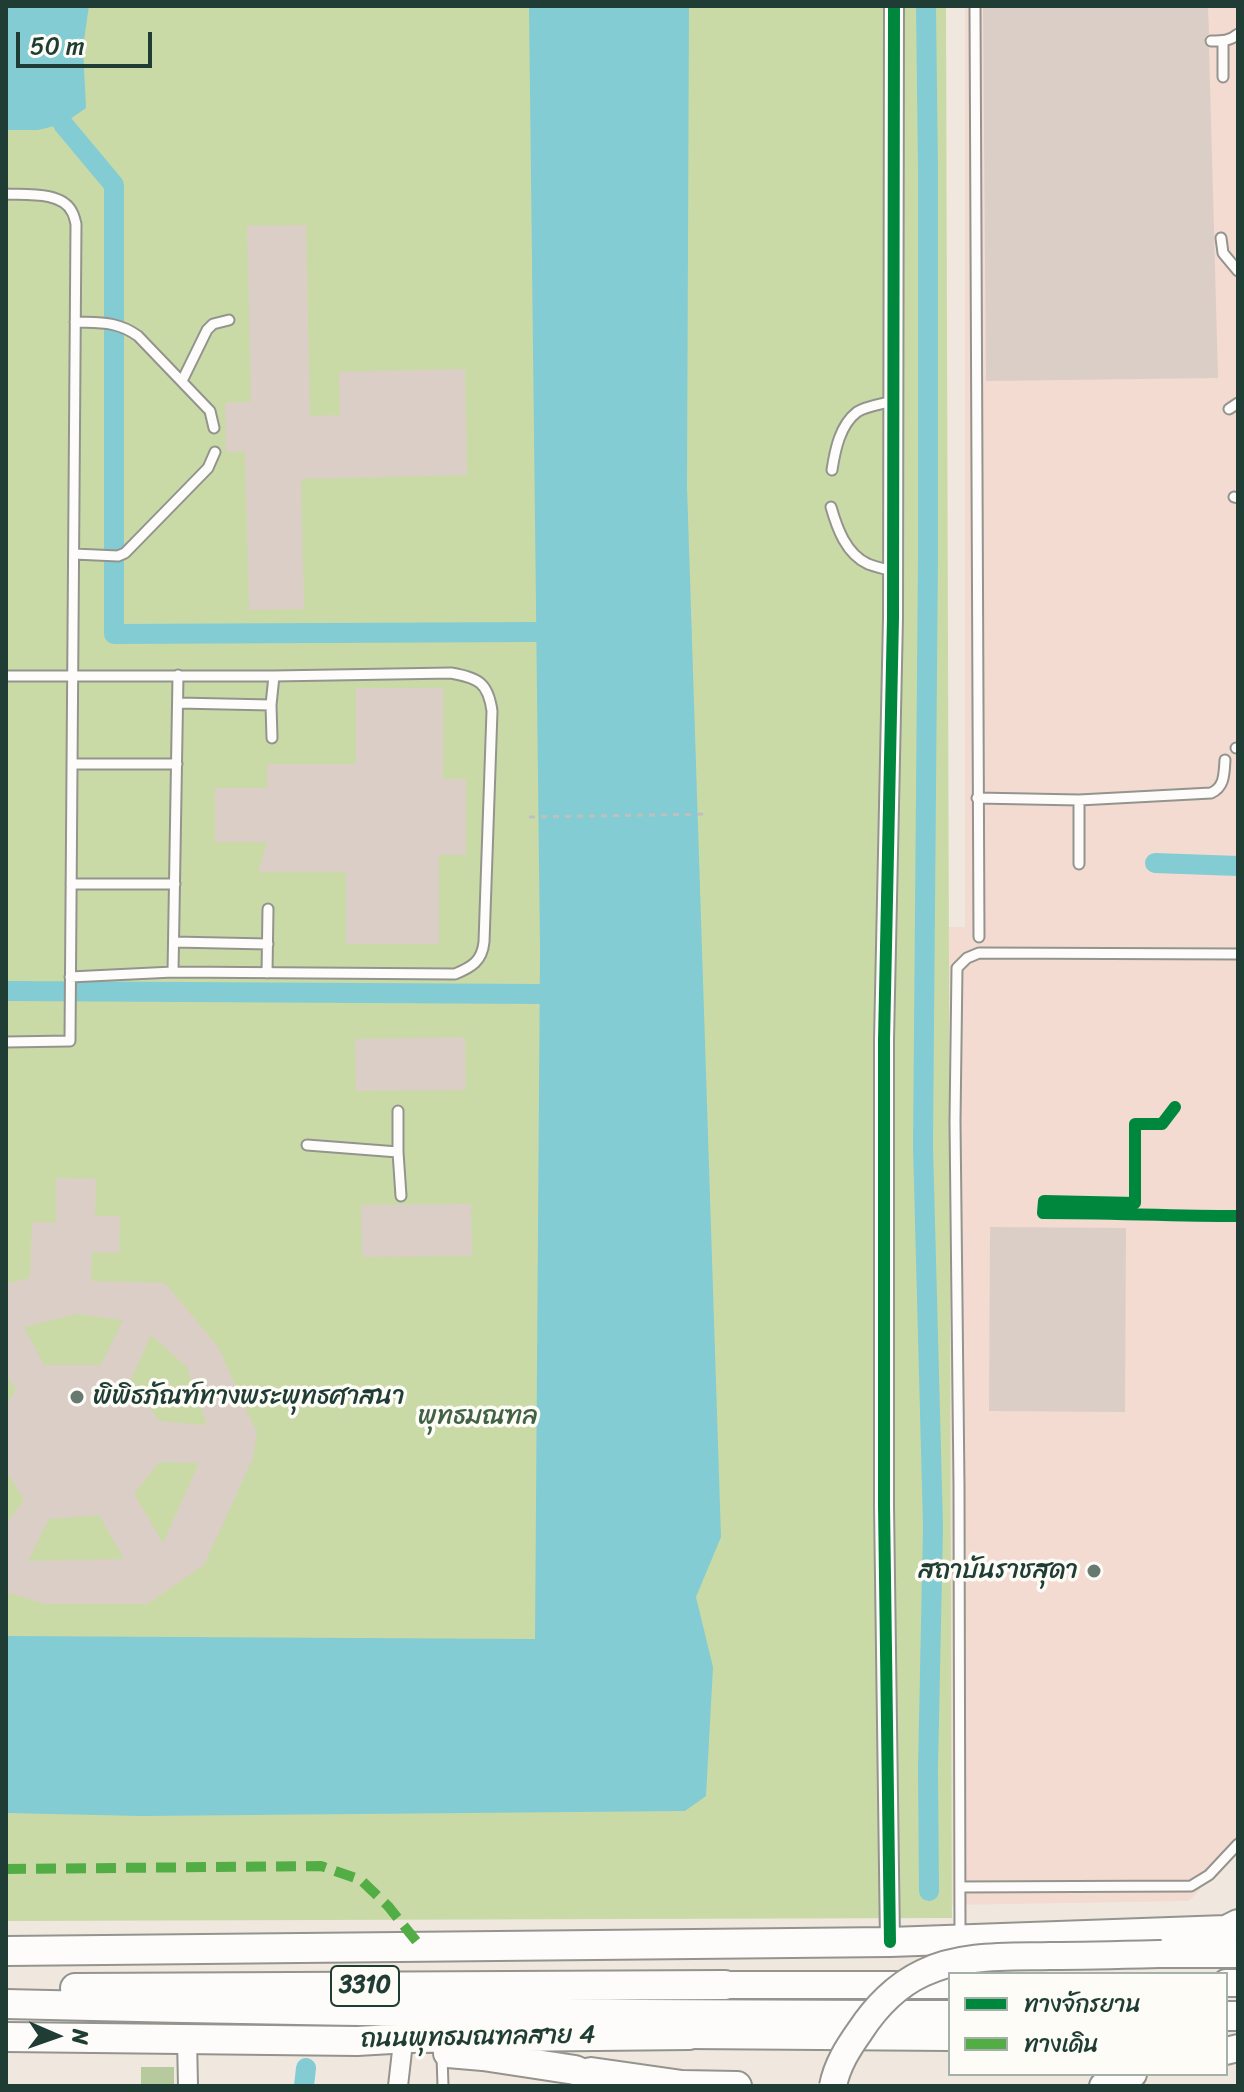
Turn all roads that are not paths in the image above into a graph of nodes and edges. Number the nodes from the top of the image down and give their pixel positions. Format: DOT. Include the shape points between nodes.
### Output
graph roads {
  1 [pos="894,6"];
  2 [pos="975,6"];
  3 [pos="1238,34"];
  4 [pos="1211,41"];
  5 [pos="1223,41"];
  6 [pos="1223,77"];
  7 [pos="6,194"];
  8 [pos="1221,238"];
  9 [pos="1238,271"];
  10 [pos="229,320"];
  11 [pos="75,322"];
  12 [pos="182,381"];
  13 [pos="893,401"];
  14 [pos="214,428"];
  15 [pos="215,452"];
  16 [pos="832,470"];
  17 [pos="831,507"];
  18 [pos="74,554"];
  19 [pos="893,571"];
  20 [pos="178,675"];
  21 [pos="6,676"];
  22 [pos="274,676"];
  23 [pos="73,677"];
  24 [pos="178,703"];
  25 [pos="271,705"];
  26 [pos="272,738"];
  27 [pos="1225,760"];
  28 [pos="72,764"];
  29 [pos="177,764"];
  30 [pos="977,798"];
  31 [pos="1079,800"];
  32 [pos="1079,864"];
  33 [pos="71,884"];
  34 [pos="175,884"];
  35 [pos="268,909"];
  36 [pos="979,937"];
  37 [pos="174,942"];
  38 [pos="268,944"];
  39 [pos="1238,954"];
  40 [pos="173,972"];
  41 [pos="267,973"];
  42 [pos="70,977"];
  43 [pos="6,1042"];
  44 [pos="398,1111"];
  45 [pos="307,1145"];
  46 [pos="398,1152"];
  47 [pos="401,1196"];
  48 [pos="1238,1844"];
  49 [pos="960,1887"];
  50 [pos="1235,1935"];
  51 [pos="960,1939"];
  52 [pos="890,1942"];
  53 [pos="6,1951"];
  54 [pos="725,1985"];
  55 [pos="948,1985"];
  56 [pos="6,1988"];
  57 [pos="6,2004"];
  58 [pos="948,2015"];
  59 [pos="689,2035"];
  60 [pos="6,2037"];
  61 [pos="948,2037"];
  62 [pos="187,2038"];
  63 [pos="357,2041"];
  64 [pos="402,2051"];
  65 [pos="442,2053"];
  66 [pos="575,2070"];
  67 [pos="1128,2076"];
  68 [pos="188,2086"];
  69 [pos="398,2086"];
  70 [pos="443,2086"];
  71 [pos="611,2086"];
  72 [pos="737,2086"];
  73 [pos="833,2086"];
  74 [pos="1103,2086"];
  1 -- 13 [label="street"];
  2 -- 30 [label="lane"];
  3 -- 5 [label="lane"];
  4 -- 5 [label="lane"];
  5 -- 6 [label="lane"];
  7 -- 11 [label="lane" via="52,198 72,211"];
  8 -- 9 [label="lane" via="1223,253"];
  10 -- 12 [label="lane" via="207,330"];
  11 -- 12 [label="lane" via="127,328"];
  11 -- 18 [label="lane"];
  12 -- 14 [label="lane" via="210,411"];
  13 -- 16 [label="lane" via="858,411 847,423"];
  13 -- 19 [label="street"];
  15 -- 18 [label="lane" via="208,468 131,549 118,556"];
  17 -- 19 [label="lane" via="848,548 865,563"];
  18 -- 23 [label="lane"];
  19 -- 52 [label="street" via="884,1040"];
  20 -- 22 [label="lane"];
  20 -- 23 [label="lane"];
  20 -- 24 [label="lane"];
  21 -- 23 [label="lane"];
  22 -- 25 [label="lane"];
  22 -- 41 [label="lane" via="451,673 480,682 489,692 492,711 484,942 476,964 455,974"];
  23 -- 28 [label="lane"];
  24 -- 25 [label="lane"];
  24 -- 29 [label="lane"];
  25 -- 26 [label="lane"];
  27 -- 31 [label="lane" via="1223,780 1211,793"];
  28 -- 29 [label="lane"];
  28 -- 33 [label="lane"];
  29 -- 34 [label="lane"];
  30 -- 31 [label="lane"];
  30 -- 36 [label="lane"];
  31 -- 32 [label="lane"];
  33 -- 34 [label="lane"];
  33 -- 42 [label="lane"];
  34 -- 37 [label="lane"];
  35 -- 38 [label="lane"];
  37 -- 38 [label="lane"];
  37 -- 40 [label="lane"];
  38 -- 41 [label="lane"];
  39 -- 49 [label="lane" via="979,953 957,968"];
  40 -- 41 [label="lane"];
  40 -- 42 [label="lane"];
  42 -- 43 [label="lane" via="70,1041"];
  44 -- 46 [label="lane"];
  45 -- 46 [label="lane"];
  46 -- 47 [label="lane"];
  48 -- 49 [label="lane" via="1191,1886"];
  49 -- 51 [label="lane"];
  50 -- 51 [label="main road"];
  50 -- 73 [label="main road, bridge" via="958,1961 921,1973 889,1996 866,2022 846,2051"];
  51 -- 52 [label="main road"];
  52 -- 53 [label="main road"];
  54 -- 55 [label="main road, ถนนพุทธมณฑลสาย 4 / 3310, bridge"];
  54 -- 56 [label="main road, ถนนพุทธมณฑลสาย 4 / 3310"];
  57 -- 58 [label="main road"];
  59 -- 61 [label="main road, ถนนพุทธมณฑลสาย 4 / 3310"];
  59 -- 63 [label="main road, ถนนพุทธมณฑลสาย 4 / 3310"];
  60 -- 62 [label="main road, ถนนพุทธมณฑลสาย 4 / 3310"];
  62 -- 63 [label="main road, ถนนพุทธมณฑลสาย 4 / 3310"];
  62 -- 68 [label="street"];
  63 -- 64 [label="main road"];
  64 -- 65 [label="main road"];
  64 -- 69 [label="street"];
  65 -- 66 [label="main road"];
  65 -- 70 [label="lane"];
  66 -- 71 [label="main road"];
  66 -- 72 [label="main road" via="682,2085"];
  67 -- 74 [label="main road"];
}
